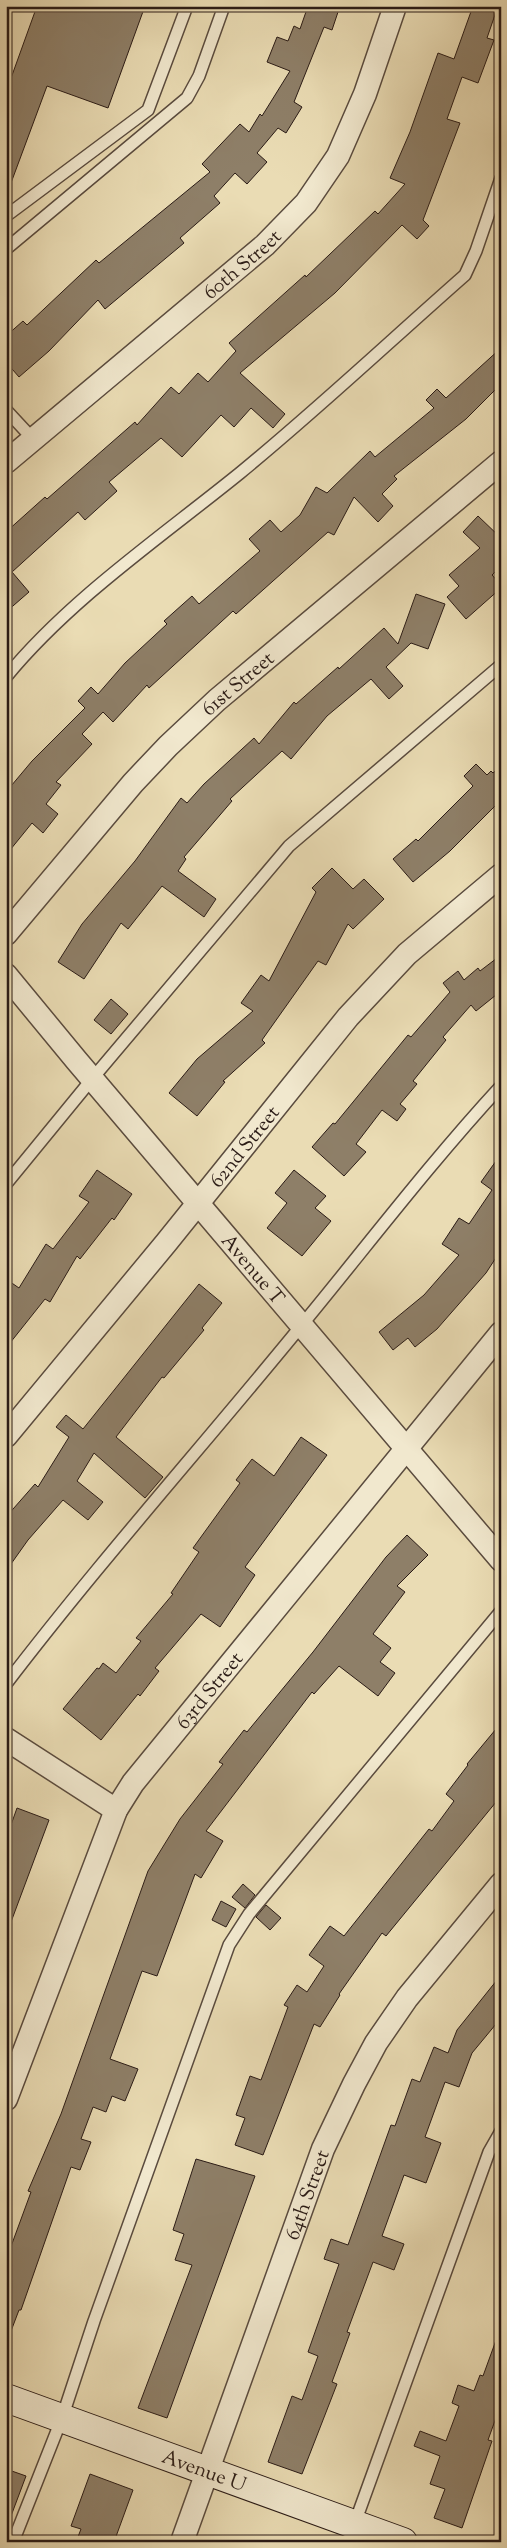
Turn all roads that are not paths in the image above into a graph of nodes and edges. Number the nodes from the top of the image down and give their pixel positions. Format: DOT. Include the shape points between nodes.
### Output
graph roads {
  1 [pos="187,6"];
  2 [pos="224,6"];
  3 [pos="395,6"];
  4 [pos="501,178"];
  5 [pos="6,216"];
  6 [pos="6,249"];
  7 [pos="6,410"];
  8 [pos="34,439"];
  9 [pos="6,462"];
  10 [pos="501,462"];
  11 [pos="501,665"];
  12 [pos="6,678"];
  13 [pos="501,875"];
  14 [pos="6,934"];
  15 [pos="6,975"];
  16 [pos="92,1079"];
  17 [pos="501,1086"];
  18 [pos="6,1184"];
  19 [pos="198,1203"];
  20 [pos="301,1326"];
  21 [pos="501,1333"];
  22 [pos="6,1436"];
  23 [pos="406,1449"];
  24 [pos="501,1560"];
  25 [pos="501,1611"];
  26 [pos="6,1684"];
  27 [pos="6,1739"];
  28 [pos="116,1810"];
  29 [pos="501,1884"];
  30 [pos="6,2099"];
  31 [pos="501,2131"];
  32 [pos="6,2398"];
  33 [pos="62,2418"];
  34 [pos="208,2471"];
  35 [pos="352,2533"];
  36 [pos="13,2542"];
  37 [pos="182,2542"];
  38 [pos="403,2542"];
  1 -- 5 [label="lane" via="148,110"];
  2 -- 6 [label="lane" via="199,76 186,98"];
  3 -- 8 [label="street, 60th Street" via="365,94 338,156 306,203 265,245"];
  4 -- 12 [label="lane" via="465,275 242,471 66,614"];
  7 -- 8 [label="lane"];
  8 -- 9 [label="street, 60th Street"];
  10 -- 14 [label="street, 61st Street" via="217,700 168,746 114,804"];
  11 -- 16 [label="lane" via="288,846"];
  13 -- 19 [label="street, 62nd Street" via="407,954 348,1017"];
  15 -- 16 [label="street, Avenue T"];
  16 -- 18 [label="lane"];
  16 -- 19 [label="street, Avenue T"];
  17 -- 20 [label="lane" via="456,1135"];
  19 -- 20 [label="street, Avenue T"];
  19 -- 22 [label="street, 62nd Street"];
  20 -- 23 [label="street, Avenue T"];
  20 -- 26 [label="lane" via="52,1624"];
  21 -- 23 [label="street, 63rd Street"];
  23 -- 24 [label="street, Avenue T"];
  23 -- 28 [label="street, 63rd Street" via="139,1776"];
  25 -- 33 [label="lane" via="248,1914 229,1945"];
  27 -- 28 [label="street"];
  28 -- 30 [label="street, 63rd Street"];
  29 -- 34 [label="street, 64th Street" via="407,1998 376,2042 354,2084 323,2149"];
  31 -- 35 [label="lane" via="489,2152"];
  32 -- 33 [label="street, Avenue U"];
  33 -- 34 [label="street, Avenue U"];
  33 -- 36 [label="lane"];
  34 -- 35 [label="street, Avenue U"];
  34 -- 37 [label="street, 64th Street"];
  35 -- 38 [label="street, Avenue U"];
}
